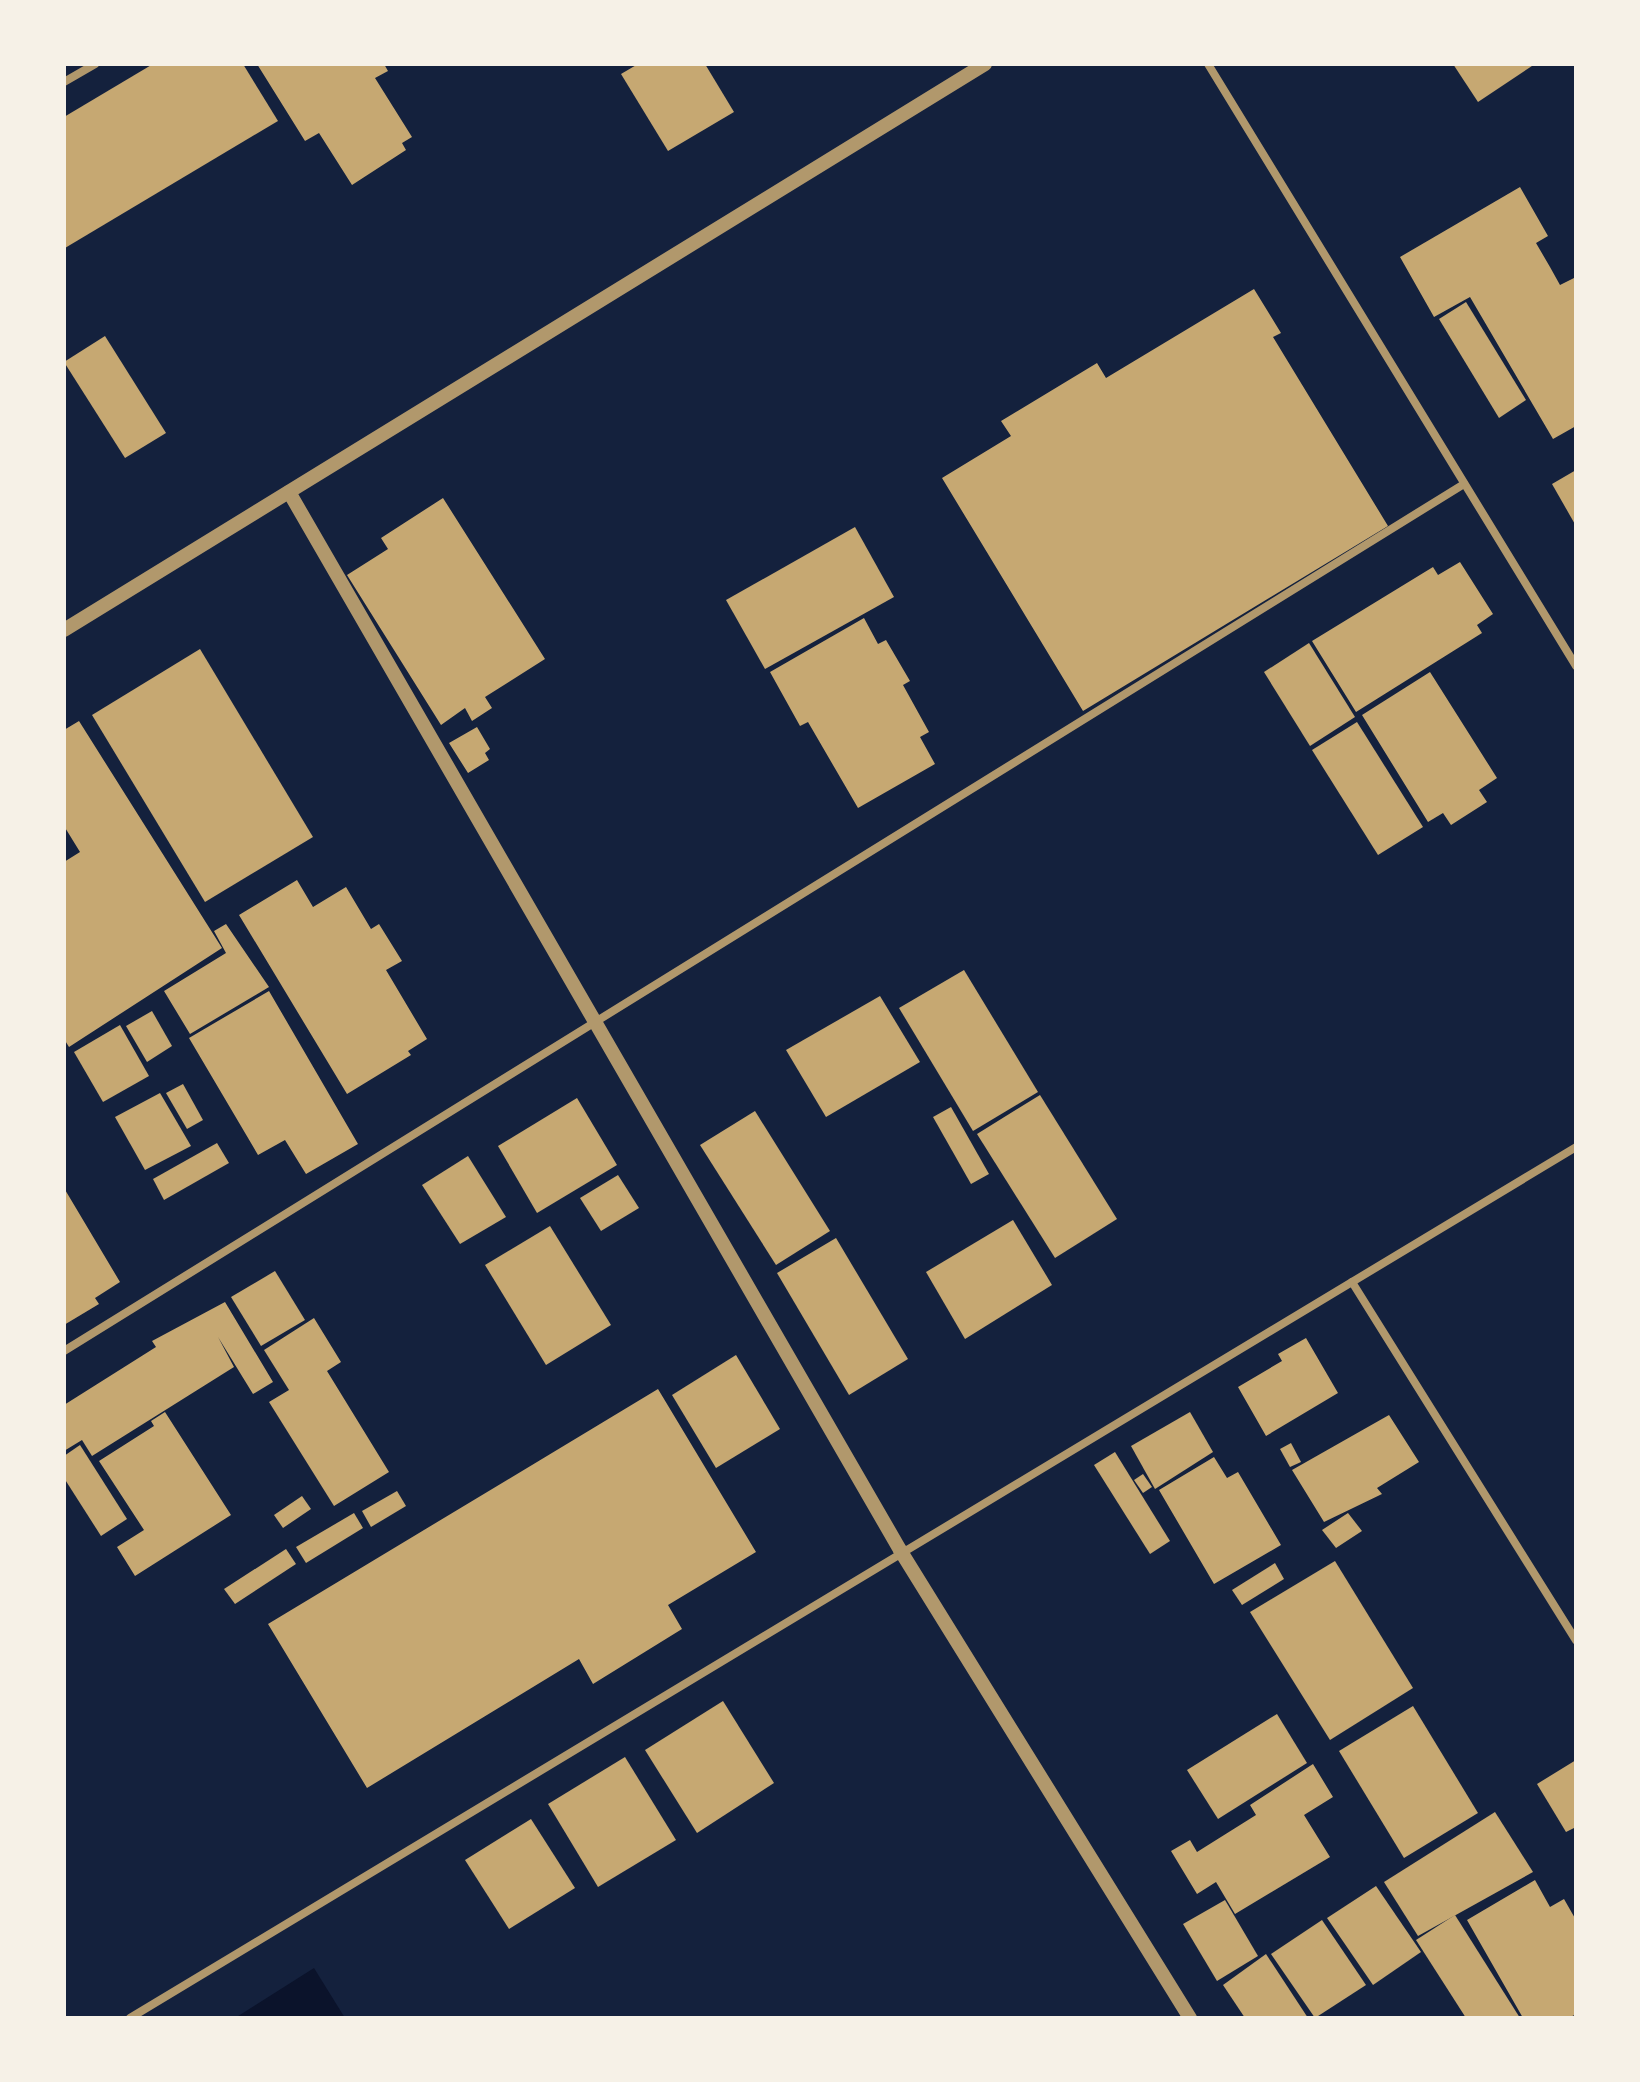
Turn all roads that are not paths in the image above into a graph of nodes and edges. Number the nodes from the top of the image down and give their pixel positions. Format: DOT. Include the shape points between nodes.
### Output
graph roads {
  1 [pos="95,64"];
  2 [pos="985,64"];
  3 [pos="1208,64"];
  4 [pos="64,82"];
  5 [pos="1464,484"];
  6 [pos="289,492"];
  7 [pos="64,630"];
  8 [pos="1576,666"];
  9 [pos="594,1023"];
  10 [pos="1576,1147"];
  11 [pos="1352,1282"];
  12 [pos="64,1351"];
  13 [pos="900,1550"];
  14 [pos="1576,1641"];
  15 [pos="130,2018"];
  16 [pos="1190,2018"];
  1 -- 4 [label="street"];
  2 -- 6 [label="street"];
  3 -- 5 [label="street"];
  5 -- 8 [label="street"];
  5 -- 9 [label="street"];
  6 -- 7 [label="street"];
  6 -- 9 [label="street"];
  9 -- 12 [label="street"];
  9 -- 13 [label="street"];
  10 -- 11 [label="street"];
  11 -- 13 [label="street"];
  11 -- 14 [label="street"];
  13 -- 15 [label="street"];
  13 -- 16 [label="street"];
}
